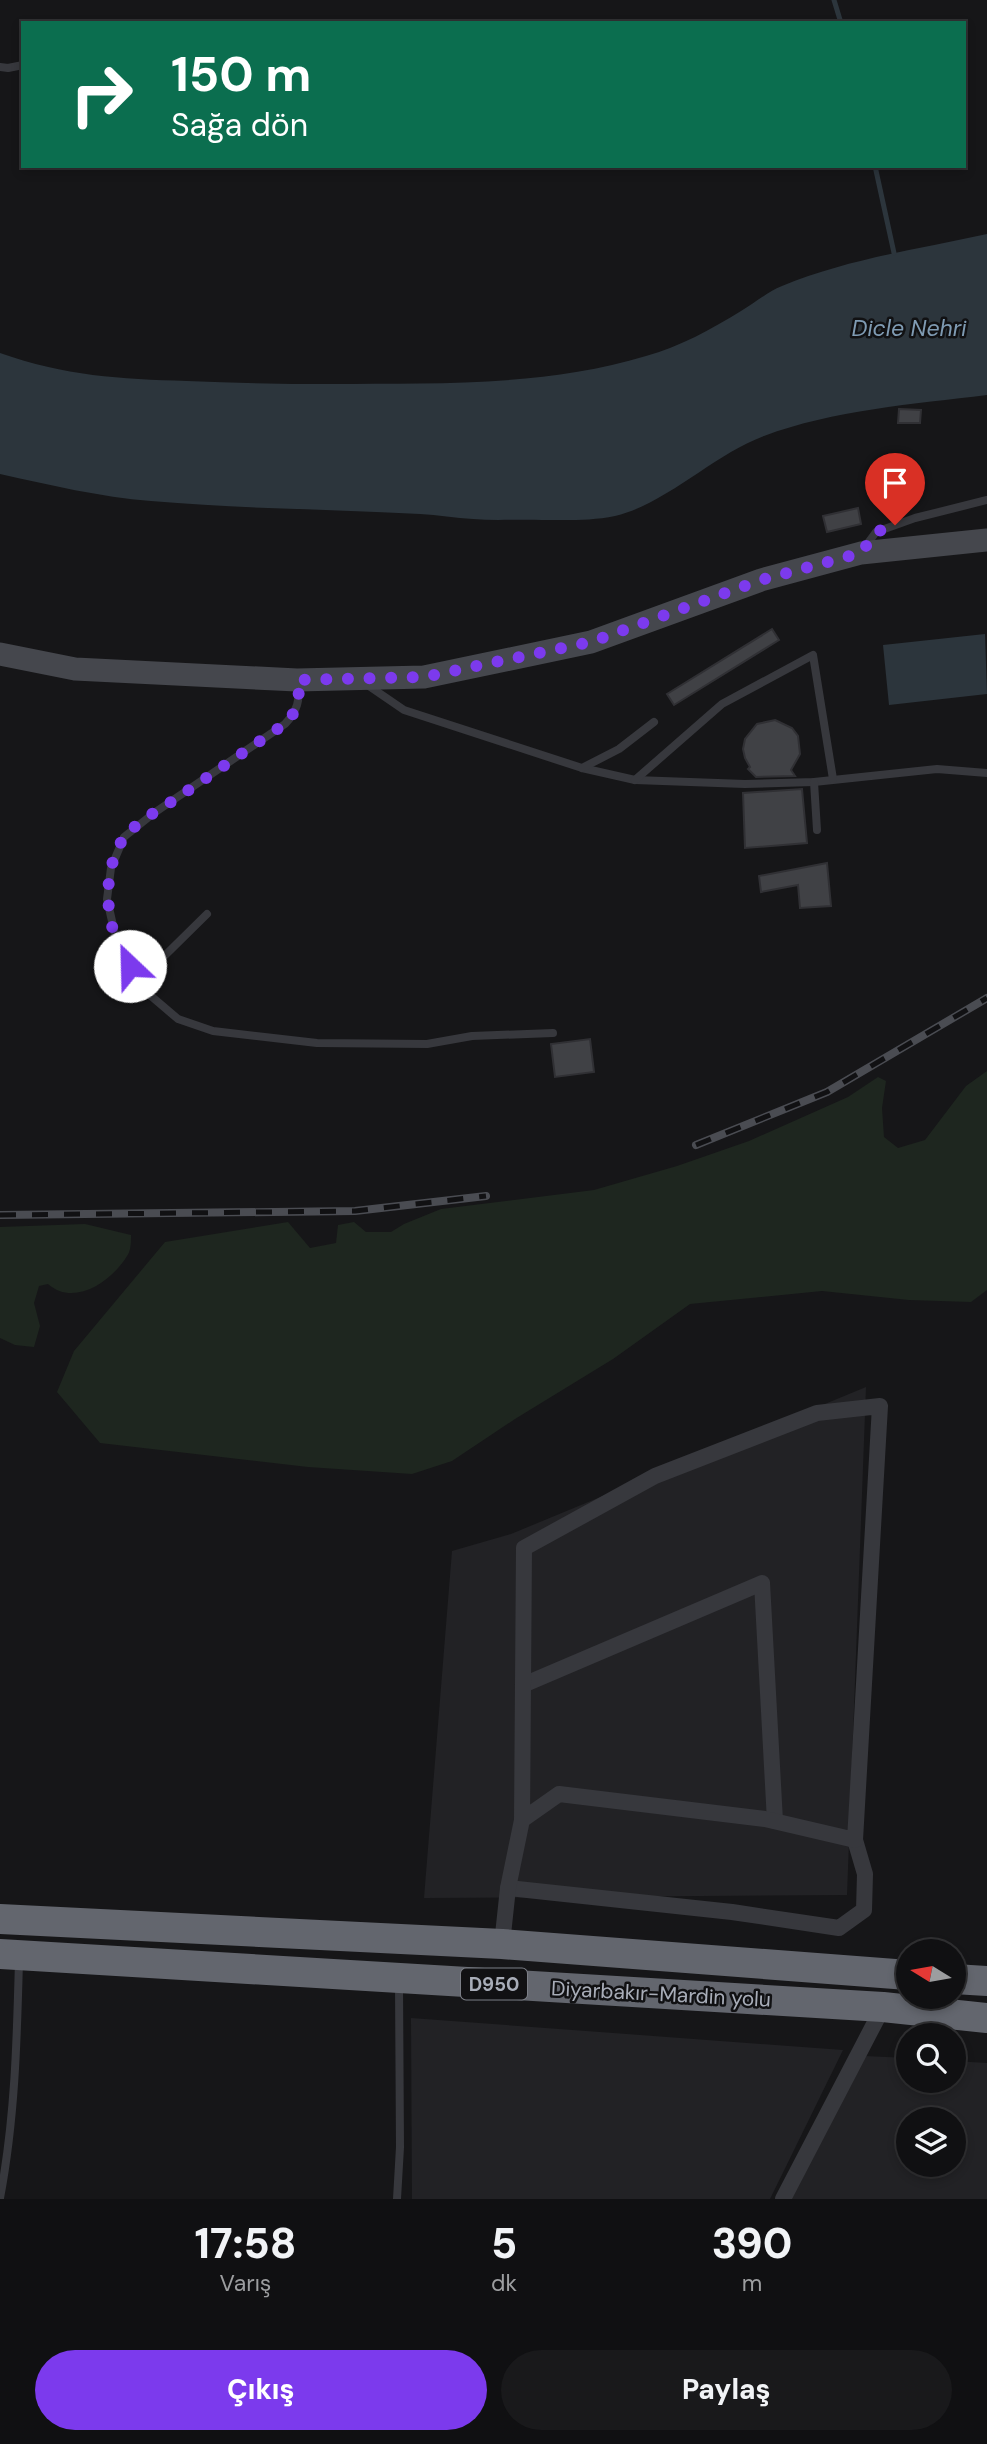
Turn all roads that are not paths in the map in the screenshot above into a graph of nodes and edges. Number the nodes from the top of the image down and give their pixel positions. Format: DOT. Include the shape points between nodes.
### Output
graph roads {
  1 [pos="21,65"];
  2 [pos="0,67"];
  3 [pos="987,500"];
  4 [pos="987,540"];
  5 [pos="861,553"];
  6 [pos="0,654"];
  7 [pos="358,678"];
  8 [pos="297,680"];
  9 [pos="654,722"];
  10 [pos="582,768"];
  11 [pos="987,773"];
  12 [pos="833,779"];
  13 [pos="635,780"];
  14 [pos="814,782"];
  15 [pos="817,830"];
  16 [pos="207,914"];
  17 [pos="140,980"];
  18 [pos="553,1033"];
  19 [pos="523,1685"];
  20 [pos="522,1820"];
  21 [pos="775,1821"];
  22 [pos="855,1840"];
  23 [pos="508,1888"];
  24 [pos="0,1919"];
  25 [pos="502,1944"];
  26 [pos="9,1956"];
  27 [pos="896,1974"];
  28 [pos="399,1979"];
  29 [pos="966,1980"];
  30 [pos="987,1981"];
  31 [pos="883,2007"];
  32 [pos="987,2018"];
  33 [pos="0,2198"];
  34 [pos="397,2199"];
  35 [pos="783,2199"];
  1 -- 2 [label="lane"];
  3 -- 5 [label="lane" via="876,532"];
  4 -- 5 [label="street"];
  5 -- 7 [label="street" via="761,580 591,642 424,677"];
  6 -- 8 [label="street" via="75,669"];
  7 -- 8 [label="street"];
  7 -- 10 [label="lane" via="404,710"];
  8 -- 17 [label="lane" via="296,712 285,724 124,837 110,868 107,899 119,952"];
  9 -- 10 [label="lane" via="619,749"];
  10 -- 13 [label="lane"];
  11 -- 12 [label="lane" via="937,769"];
  12 -- 13 [label="lane" via="813,655 722,704"];
  12 -- 14 [label="lane"];
  13 -- 14 [label="lane"];
  14 -- 15 [label="lane"];
  16 -- 17 [label="lane"];
  17 -- 18 [label="lane" via="178,1019 212,1031 317,1043 411,1045 472,1036"];
  19 -- 20 [label="street"];
  19 -- 21 [label="street" via="762,1583"];
  19 -- 22 [label="street" via="524,1548 655,1476 817,1413 880,1406"];
  20 -- 21 [label="street" via="559,1794"];
  20 -- 23 [label="street"];
  21 -- 22 [label="street"];
  22 -- 23 [label="street" via="865,1874 864,1910 839,1928"];
  23 -- 25 [label="street"];
  24 -- 25 [label="highway, Diyarbakır-Mardin yolu / D950"];
  25 -- 27 [label="highway, Diyarbakır-Mardin yolu / D950"];
  26 -- 28 [label="highway, Diyarbakır-Mardin yolu / D950"];
  26 -- 33 [label="lane" via="16,2063"];
  28 -- 31 [label="highway, Diyarbakır-Mardin yolu / D950"];
  28 -- 34 [label="lane"];
  29 -- 30 [label="highway"];
  31 -- 32 [label="highway, Diyarbakır-Mardin yolu / D950"];
  31 -- 35 [label="street"];
}
